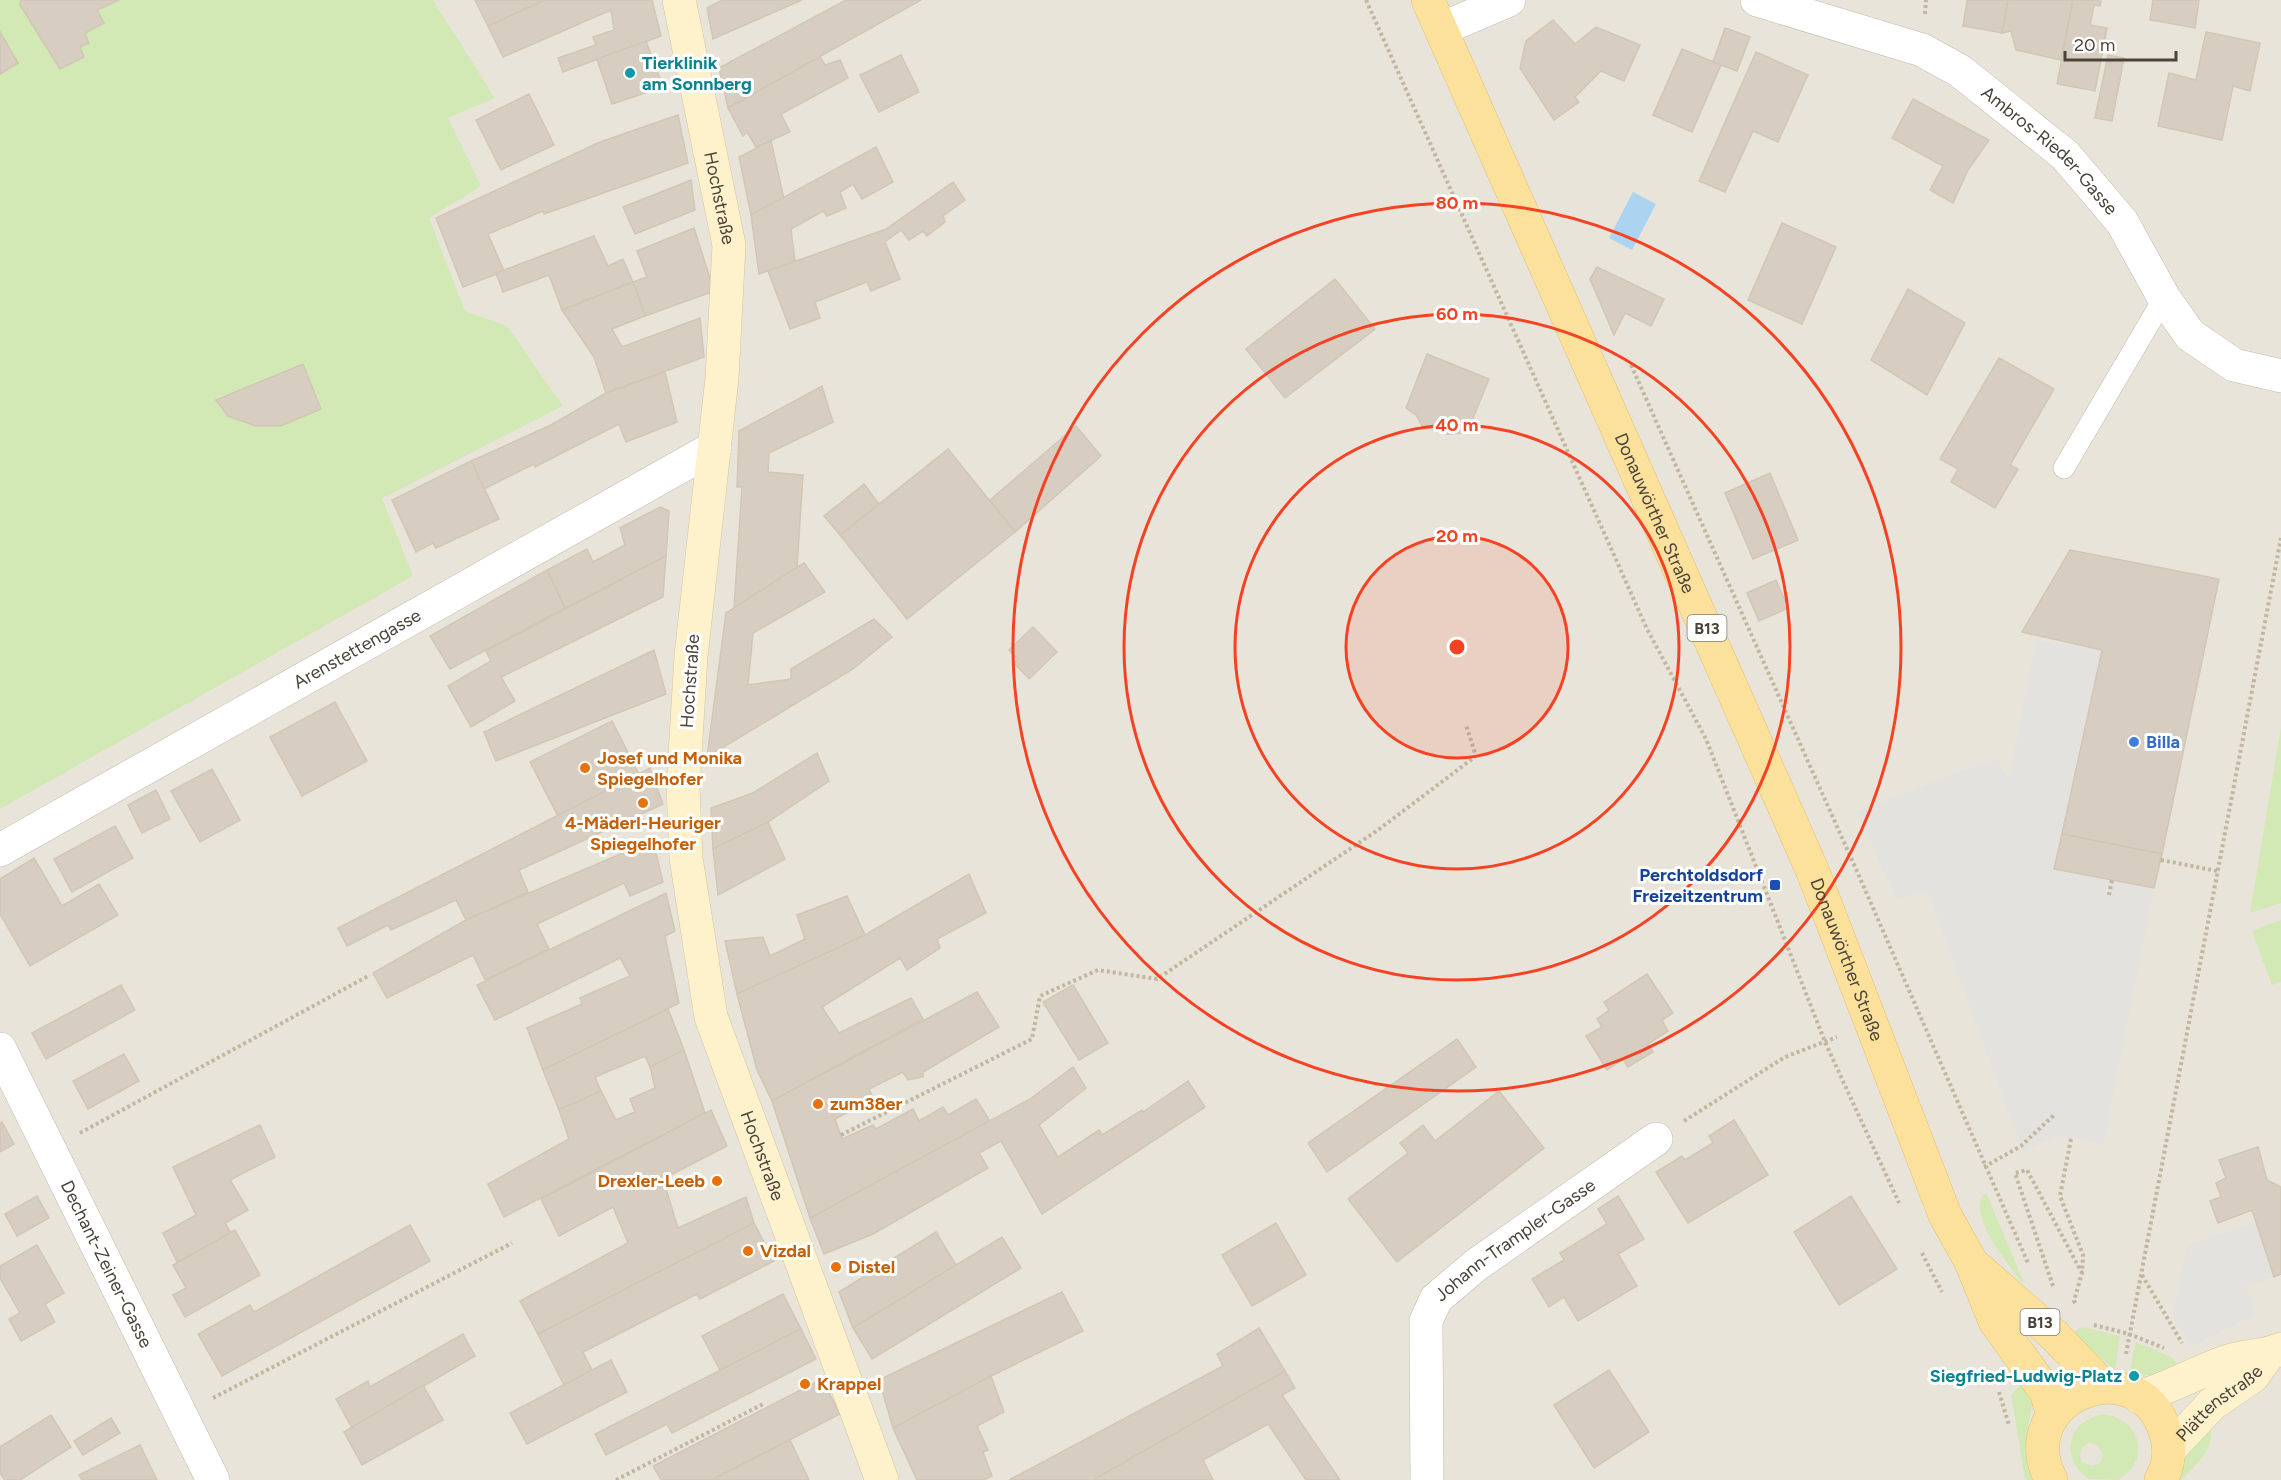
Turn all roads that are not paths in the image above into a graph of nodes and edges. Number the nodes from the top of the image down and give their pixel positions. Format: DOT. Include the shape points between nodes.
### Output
graph roads {
  1 [pos="680,0"];
  2 [pos="1428,0"];
  3 [pos="1509,0"];
  4 [pos="1757,0"];
  5 [pos="1441,29"];
  6 [pos="2164,298"];
  7 [pos="2281,376"];
  8 [pos="715,447"];
  9 [pos="2064,468"];
  10 [pos="0,850"];
  11 [pos="0,1049"];
  12 [pos="1656,1139"];
  13 [pos="1971,1262"];
  14 [pos="2275,1352"];
  15 [pos="2104,1387"];
  16 [pos="2139,1397"];
  17 [pos="2053,1415"];
  18 [pos="2165,1465"];
  19 [pos="213,1480"];
  20 [pos="882,1480"];
  21 [pos="1427,1480"];
  22 [pos="2051,1480"];
  1 -- 8 [label="main road, Hochstraße" via="729,245"];
  2 -- 5 [label="main road, Donauwörther Straße / B13"];
  3 -- 5 [label="street"];
  4 -- 6 [label="street, Ambros-Rieder-Gasse" via="1923,50 1960,71 2065,155 2122,222"];
  5 -- 13 [label="main road, Donauwörther Straße / B13" via="1814,872 1945,1215"];
  6 -- 7 [label="street, Ambros-Rieder-Gasse" via="2190,336 2234,365"];
  6 -- 9 [label="lane"];
  8 -- 10 [label="street, Arenstettengasse"];
  8 -- 20 [label="main road, Hochstraße" via="692,656 683,788 686,858 711,1017"];
  11 -- 19 [label="street, Dechant-Zeiner-Gasse"];
  12 -- 21 [label="street, Johann-Trampler-Gasse" via="1476,1265 1436,1299 1425,1322"];
  13 -- 15 [label="main road, Donauwörther Straße / B13" via="2054,1335"];
  13 -- 17 [label="main road, Donauwörther Straße / B13" via="1995,1321 2046,1392"];
  14 -- 16 [label="main road, Plättenstraße" via="2228,1361 2162,1391"];
  14 -- 18 [label="main road, Plättenstraße" via="2253,1376 2212,1404"];
  15 -- 16 [label="main road"];
  15 -- 17 [label="main road" via="2077,1394"];
  16 -- 18 [label="main road" via="2160,1417 2168,1439"];
  17 -- 22 [label="main road" via="2043,1449"];
}
